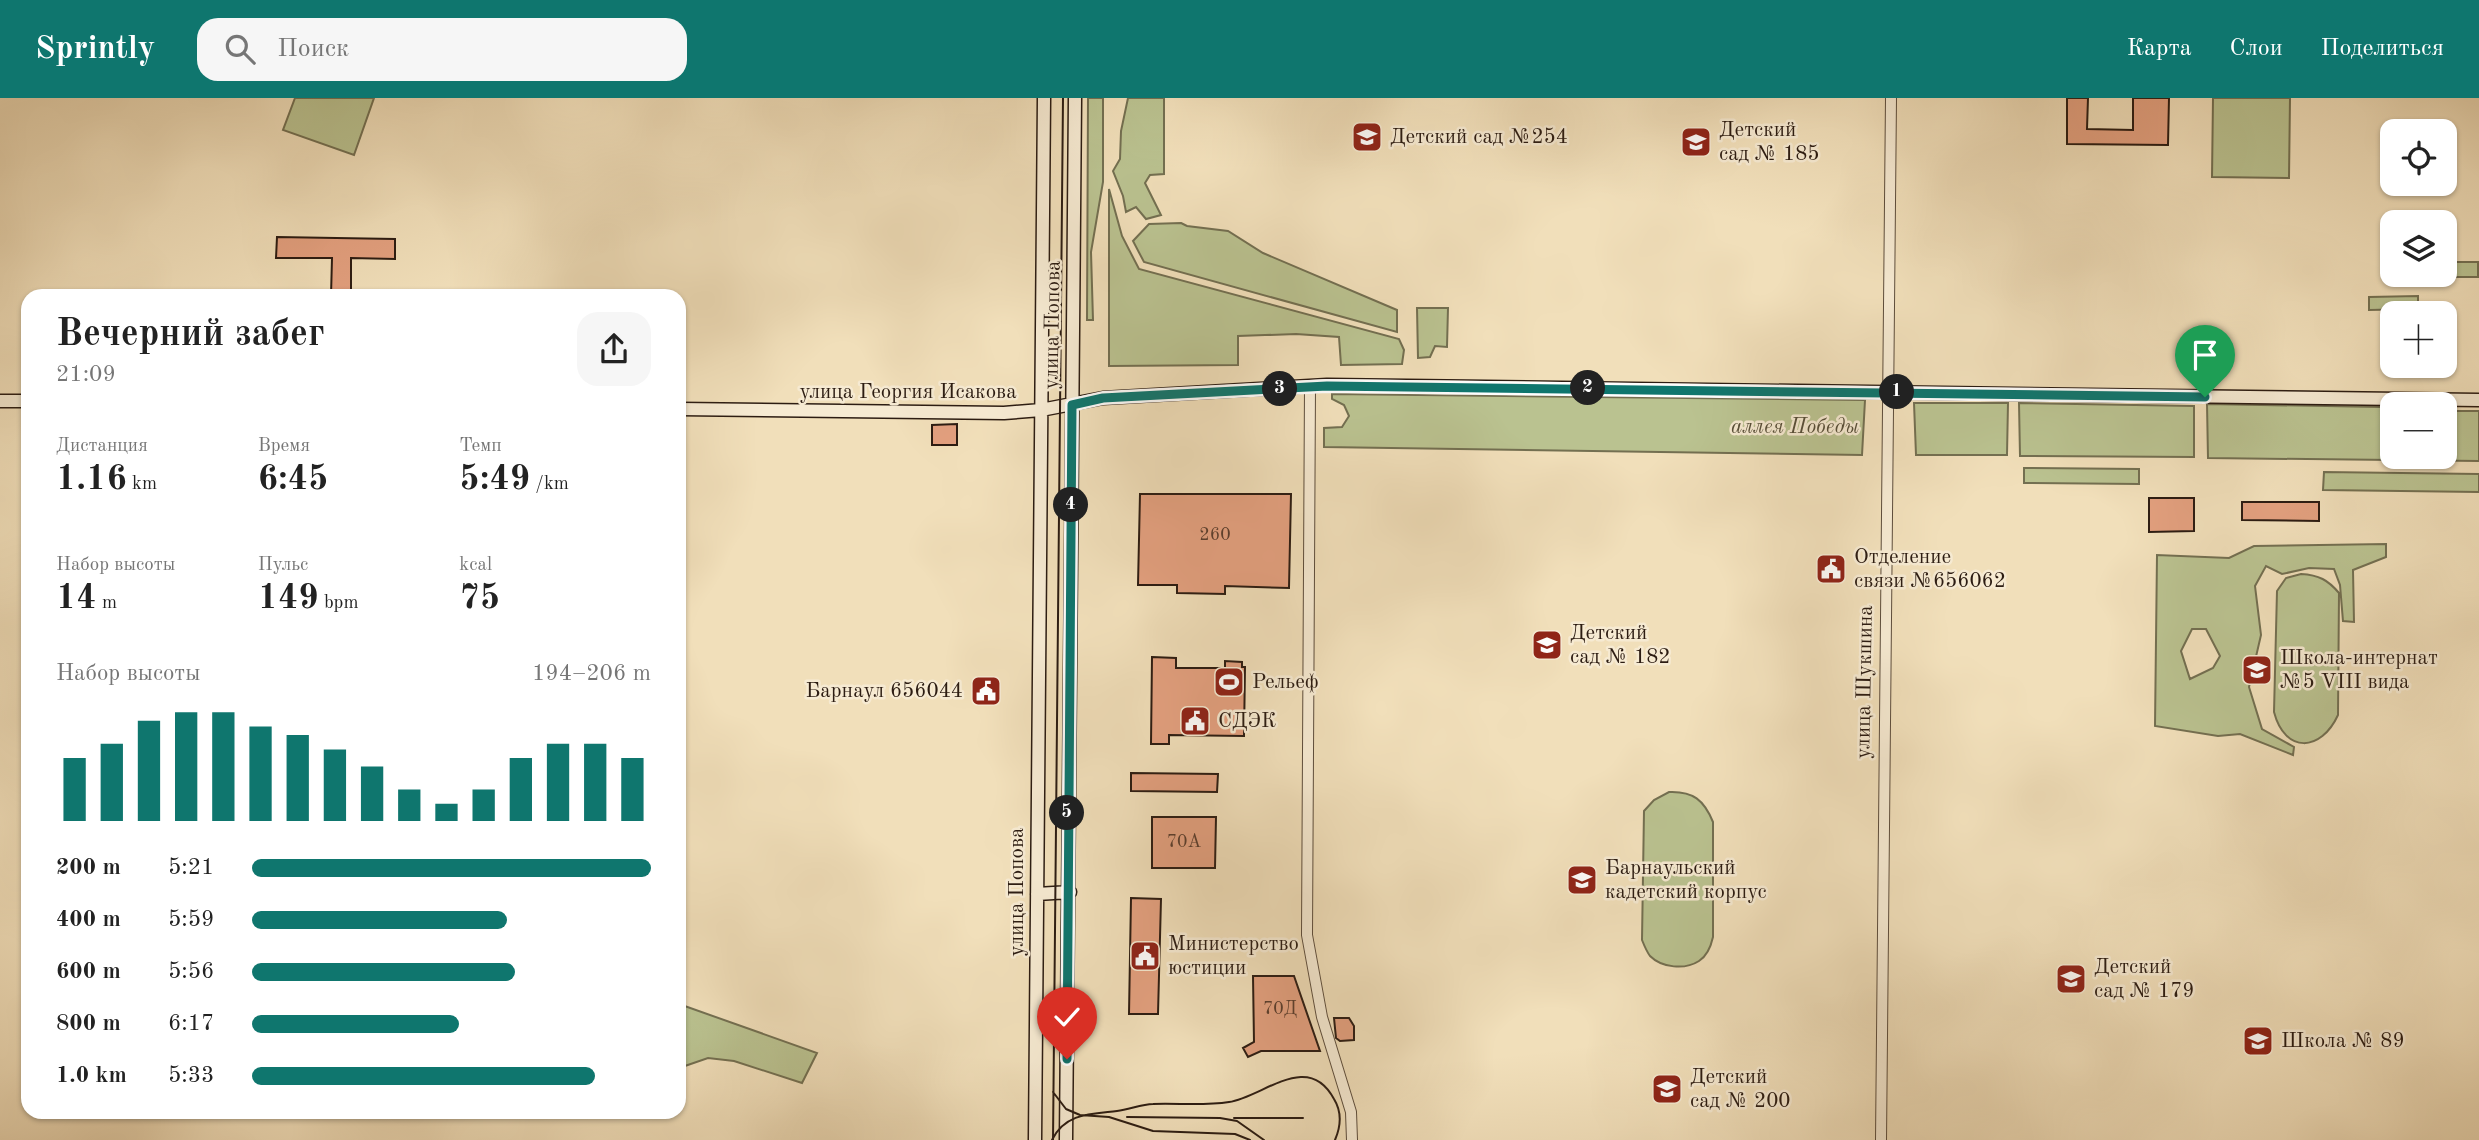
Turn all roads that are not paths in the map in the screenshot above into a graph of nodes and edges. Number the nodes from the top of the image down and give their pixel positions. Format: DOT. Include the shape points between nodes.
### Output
graph roads {
  1 [pos="1044,98"];
  2 [pos="1075,98"];
  3 [pos="1891,98"];
  4 [pos="1310,387"];
  5 [pos="1888,392"];
  6 [pos="2479,400"];
  7 [pos="0,401"];
  8 [pos="21,401"];
  9 [pos="1072,405"];
  10 [pos="686,409"];
  11 [pos="1041,410"];
  12 [pos="1070,891"];
  13 [pos="1037,894"];
  14 [pos="1035,1140"];
  15 [pos="1066,1140"];
  16 [pos="1352,1140"];
  17 [pos="1881,1140"];
  1 -- 11 [label="main road, улица Попова"];
  2 -- 9 [label="main road, улица Попова"];
  3 -- 5 [label="street, улица Шукшина"];
  4 -- 5 [label="main road, улица Георгия Исакова"];
  4 -- 9 [label="main road, улица Георгия Исакова" via="1103,398"];
  4 -- 16 [label="street" via="1307,935 1322,1017 1351,1112"];
  5 -- 6 [label="main road, улица Георгия Исакова"];
  5 -- 17 [label="street, улица Шукшина"];
  7 -- 8 [label="main road"];
  9 -- 11 [label="main road, улица Георгия Исакова"];
  9 -- 12 [label="main road, улица Попова"];
  10 -- 11 [label="main road, улица Георгия Исакова"];
  11 -- 13 [label="main road, улица Попова"];
  12 -- 13 [label="main road"];
  12 -- 15 [label="main road, улица Попова"];
  13 -- 14 [label="main road, улица Попова"];
}
